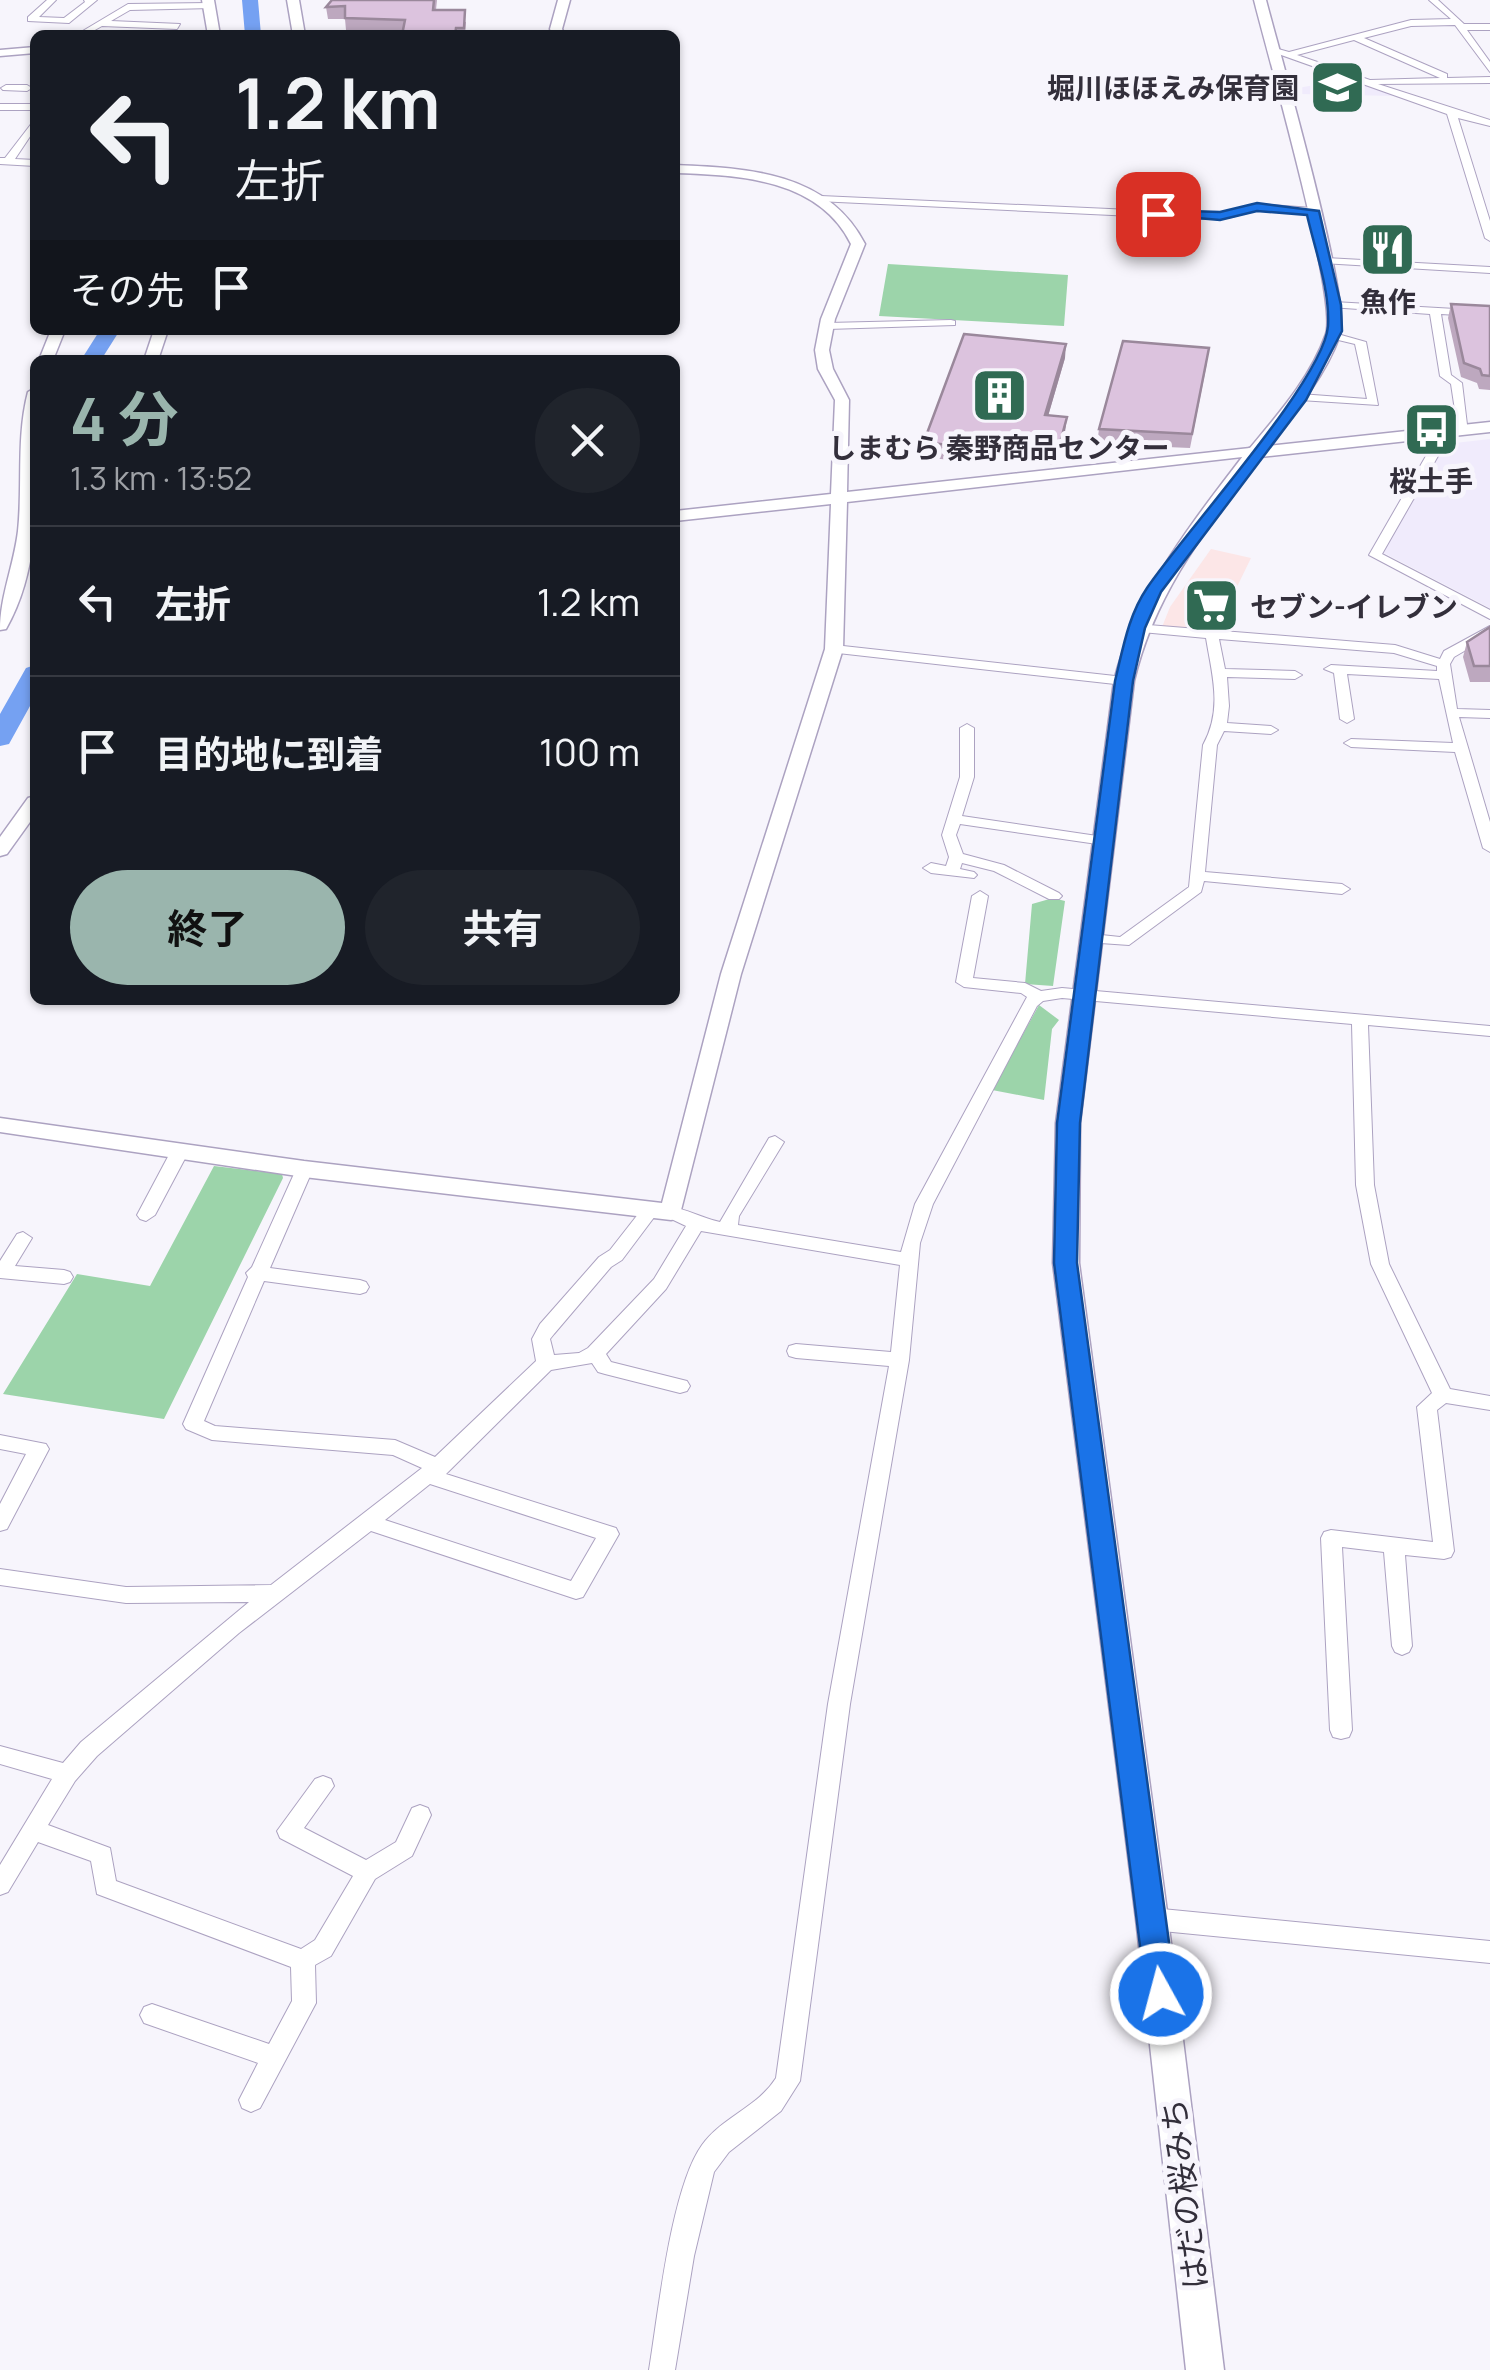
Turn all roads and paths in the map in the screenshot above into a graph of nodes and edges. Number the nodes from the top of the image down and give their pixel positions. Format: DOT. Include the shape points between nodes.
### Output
graph roads {
  1 [pos="52,0"];
  2 [pos="88,0"];
  3 [pos="293,0"];
  4 [pos="564,0"];
  5 [pos="1260,0"];
  6 [pos="1432,0"];
  7 [pos="209,3"];
  8 [pos="110,4"];
  9 [pos="128,7"];
  10 [pos="176,9"];
  11 [pos="79,11"];
  12 [pos="114,14"];
  13 [pos="100,23"];
  14 [pos="1459,25"];
  15 [pos="1490,27"];
  16 [pos="88,30"];
  17 [pos="178,30"];
  18 [pos="213,30"];
  19 [pos="298,30"];
  20 [pos="556,30"];
  21 [pos="1358,38"];
  22 [pos="30,50"];
  23 [pos="1271,50"];
  24 [pos="0,52"];
  25 [pos="1288,54"];
  26 [pos="1490,69"];
  27 [pos="30,76"];
  28 [pos="1451,80"];
  29 [pos="1490,80"];
  30 [pos="1368,82"];
  31 [pos="17,88"];
  32 [pos="0,107"];
  33 [pos="30,107"];
  34 [pos="1452,114"];
  35 [pos="1490,123"];
  36 [pos="30,128"];
  37 [pos="4,160"];
  38 [pos="30,163"];
  39 [pos="680,170"];
  40 [pos="821,200"];
  41 [pos="1313,211"];
  42 [pos="1490,238"];
  43 [pos="1326,261"];
  44 [pos="1490,270"];
  45 [pos="1334,305"];
  46 [pos="1434,312"];
  47 [pos="1490,314"];
  48 [pos="951,323"];
  49 [pos="828,326"];
  50 [pos="1334,336"];
  51 [pos="1300,397"];
  52 [pos="30,418"];
  53 [pos="1490,427"];
  54 [pos="1464,430"];
  55 [pos="1432,433"];
  56 [pos="1255,452"];
  57 [pos="835,499"];
  58 [pos="680,515"];
  59 [pos="20,589"];
  60 [pos="1490,615"];
  61 [pos="0,625"];
  62 [pos="1136,628"];
  63 [pos="1490,630"];
  64 [pos="1212,635"];
  65 [pos="834,649"];
  66 [pos="1443,669"];
  67 [pos="1218,672"];
  68 [pos="1274,674"];
  69 [pos="1295,675"];
  70 [pos="1124,681"];
  71 [pos="1276,695"];
  72 [pos="1350,711"];
  73 [pos="1452,713"];
  74 [pos="1490,714"];
  75 [pos="1222,727"];
  76 [pos="966,728"];
  77 [pos="1271,730"];
  78 [pos="1350,743"];
  79 [pos="1462,748"];
  80 [pos="30,809"];
  81 [pos="952,820"];
  82 [pos="1104,841"];
  83 [pos="1490,848"];
  84 [pos="0,850"];
  85 [pos="954,864"];
  86 [pos="931,868"];
  87 [pos="969,875"];
  88 [pos="1200,876"];
  89 [pos="1342,888"];
  90 [pos="980,896"];
  91 [pos="1054,896"];
  92 [pos="1092,939"];
  93 [pos="1038,996"];
  94 [pos="1084,996"];
  95 [pos="1360,1023"];
  96 [pos="1490,1031"];
  97 [pos="0,1126"];
  98 [pos="775,1142"];
  99 [pos="180,1151"];
  100 [pos="304,1169"];
  101 [pos="661,1210"];
  102 [pos="146,1215"];
  103 [pos="696,1224"];
  104 [pos="728,1229"];
  105 [pos="23,1238"];
  106 [pos="910,1260"];
  107 [pos="2,1271"];
  108 [pos="254,1274"];
  109 [pos="64,1277"];
  110 [pos="360,1288"];
  111 [pos="796,1350"];
  112 [pos="595,1353"];
  113 [pos="900,1360"];
  114 [pos="546,1364"];
  115 [pos="680,1386"];
  116 [pos="1444,1395"];
  117 [pos="1490,1403"];
  118 [pos="0,1442"];
  119 [pos="435,1472"];
  120 [pos="0,1523"];
  121 [pos="370,1523"];
  122 [pos="1394,1545"];
  123 [pos="0,1577"];
  124 [pos="278,1593"];
  125 [pos="1402,1646"];
  126 [pos="1341,1730"];
  127 [pos="0,1755"];
  128 [pos="67,1774"];
  129 [pos="323,1786"];
  130 [pos="420,1815"];
  131 [pos="34,1830"];
  132 [pos="368,1872"];
  133 [pos="0,1884"];
  134 [pos="1152,1919"];
  135 [pos="1490,1952"];
  136 [pos="303,1960"];
  137 [pos="152,2015"];
  138 [pos="273,2057"];
  139 [pos="251,2100"];
  140 [pos="662,2370"];
  141 [pos="1204,2370"];
  1 -- 11 [label="street" via="32,19 66,20"];
  2 -- 11 [label="street"];
  3 -- 19 [label="street"];
  4 -- 20 [label="street"];
  5 -- 23 [label="street, はだの桜みち"];
  6 -- 14 [label="street"];
  7 -- 10 [label="street"];
  7 -- 18 [label="street"];
  8 -- 9 [label="street"];
  9 -- 10 [label="street"];
  9 -- 12 [label="street"];
  10 -- 17 [label="street"];
  11 -- 12 [label="street"];
  12 -- 13 [label="street"];
  13 -- 16 [label="street"];
  13 -- 17 [label="street"];
  14 -- 15 [label="street"];
  14 -- 21 [label="street" via="1411,23"];
  14 -- 26 [label="street"];
  21 -- 25 [label="street"];
  21 -- 28 [label="street"];
  22 -- 24 [label="street"];
  23 -- 25 [label="street"];
  23 -- 41 [label="street, はだの桜みち"];
  25 -- 30 [label="street"];
  27 -- 31 [label="street"];
  28 -- 29 [label="street"];
  28 -- 30 [label="street"];
  30 -- 34 [label="street"];
  32 -- 33 [label="street"];
  34 -- 35 [label="street"];
  34 -- 42 [label="street"];
  36 -- 37 [label="street"];
  37 -- 38 [label="street"];
  39 -- 40 [label="street" via="760,178"];
  40 -- 41 [label="street" via="1197,216 1257,207"];
  40 -- 49 [label="street" via="848,222 858,244"];
  41 -- 43 [label="street, はだの桜みち"];
  43 -- 44 [label="street"];
  43 -- 45 [label="street, はだの桜みち"];
  45 -- 46 [label="street"];
  45 -- 50 [label="street, はだの桜みち"];
  46 -- 47 [label="street"];
  46 -- 54 [label="street"];
  48 -- 49 [label="street"];
  49 -- 57 [label="street" via="824,364 842,400"];
  50 -- 51 [label="street, はだの桜みち"];
  50 -- 51 [label="street" via="1360,342 1374,404"];
  51 -- 56 [label="street, はだの桜みち"];
  52 -- 59 [label="street"];
  53 -- 54 [label="main road"];
  54 -- 55 [label="main road"];
  55 -- 56 [label="main road"];
  55 -- 60 [label="street" via="1440,442 1376,555"];
  56 -- 57 [label="street"];
  56 -- 62 [label="main road, はだの桜みち" via="1153,591"];
  57 -- 58 [label="street"];
  57 -- 65 [label="street"];
  59 -- 61 [label="street"];
  62 -- 64 [label="street"];
  62 -- 70 [label="main road, はだの桜みち"];
  63 -- 66 [label="street" via="1449,654"];
  64 -- 66 [label="street" via="1395,649"];
  64 -- 67 [label="street"];
  65 -- 70 [label="street"];
  65 -- 101 [label="street"];
  66 -- 72 [label="street" via="1336,669"];
  66 -- 73 [label="street"];
  67 -- 68 [label="street"];
  67 -- 75 [label="street"];
  68 -- 69 [label="street"];
  68 -- 71 [label="street"];
  70 -- 82 [label="main road, はだの桜みち"];
  73 -- 74 [label="street"];
  73 -- 79 [label="street"];
  75 -- 77 [label="street"];
  75 -- 88 [label="street" via="1210,745 1202,798"];
  76 -- 81 [label="street" via="967,777"];
  78 -- 79 [label="street"];
  79 -- 83 [label="street"];
  80 -- 84 [label="street"];
  81 -- 82 [label="street"];
  81 -- 85 [label="street"];
  82 -- 92 [label="main road, はだの桜みち"];
  85 -- 86 [label="street"];
  85 -- 87 [label="street"];
  85 -- 91 [label="street" via="999,868"];
  88 -- 89 [label="street"];
  88 -- 92 [label="street" via="1196,890 1123,942"];
  90 -- 93 [label="street" via="964,982 1025,988"];
  92 -- 94 [label="main road, はだの桜みち"];
  93 -- 94 [label="street"];
  93 -- 106 [label="street" via="924,1204"];
  94 -- 95 [label="street"];
  94 -- 134 [label="main road, はだの桜みち" via="1065,1176 1066,1263"];
  95 -- 96 [label="street"];
  95 -- 116 [label="street" via="1365,1185 1380,1264"];
  97 -- 99 [label="street"];
  98 -- 104 [label="street"];
  99 -- 100 [label="street"];
  99 -- 102 [label="street"];
  100 -- 101 [label="street"];
  100 -- 108 [label="street"];
  101 -- 103 [label="street"];
  101 -- 114 [label="street" via="546,1329"];
  103 -- 104 [label="street"];
  103 -- 112 [label="street" via="660,1284"];
  104 -- 106 [label="street"];
  105 -- 107 [label="street"];
  106 -- 113 [label="street"];
  107 -- 109 [label="street" via="28,1281"];
  108 -- 110 [label="street"];
  108 -- 119 [label="street" via="193,1424 199,1430 395,1448"];
  111 -- 113 [label="street"];
  112 -- 114 [label="street"];
  112 -- 115 [label="street" via="605,1367"];
  113 -- 140 [label="street" via="839,1704 788,2081 772,2104 707,2157"];
  114 -- 119 [label="street"];
  116 -- 117 [label="street"];
  116 -- 122 [label="street" via="1427,1407 1444,1551"];
  118 -- 120 [label="street" via="39,1449"];
  119 -- 121 [label="street"];
  119 -- 121 [label="street" via="609,1534 576,1591"];
  121 -- 124 [label="street"];
  122 -- 125 [label="street"];
  122 -- 126 [label="street" via="1331,1538"];
  123 -- 124 [label="street" via="126,1596"];
  124 -- 128 [label="street"];
  127 -- 128 [label="street"];
  128 -- 131 [label="street"];
  129 -- 132 [label="street" via="288,1830"];
  130 -- 132 [label="street" via="404,1848"];
  131 -- 133 [label="street"];
  131 -- 136 [label="street" via="102,1856 105,1887"];
  132 -- 136 [label="street" via="323,1948"];
  134 -- 135 [label="street"];
  134 -- 141 [label="main road, はだの桜みち"];
  136 -- 138 [label="street" via="304,2003"];
  137 -- 138 [label="street"];
  138 -- 139 [label="street"];
}
